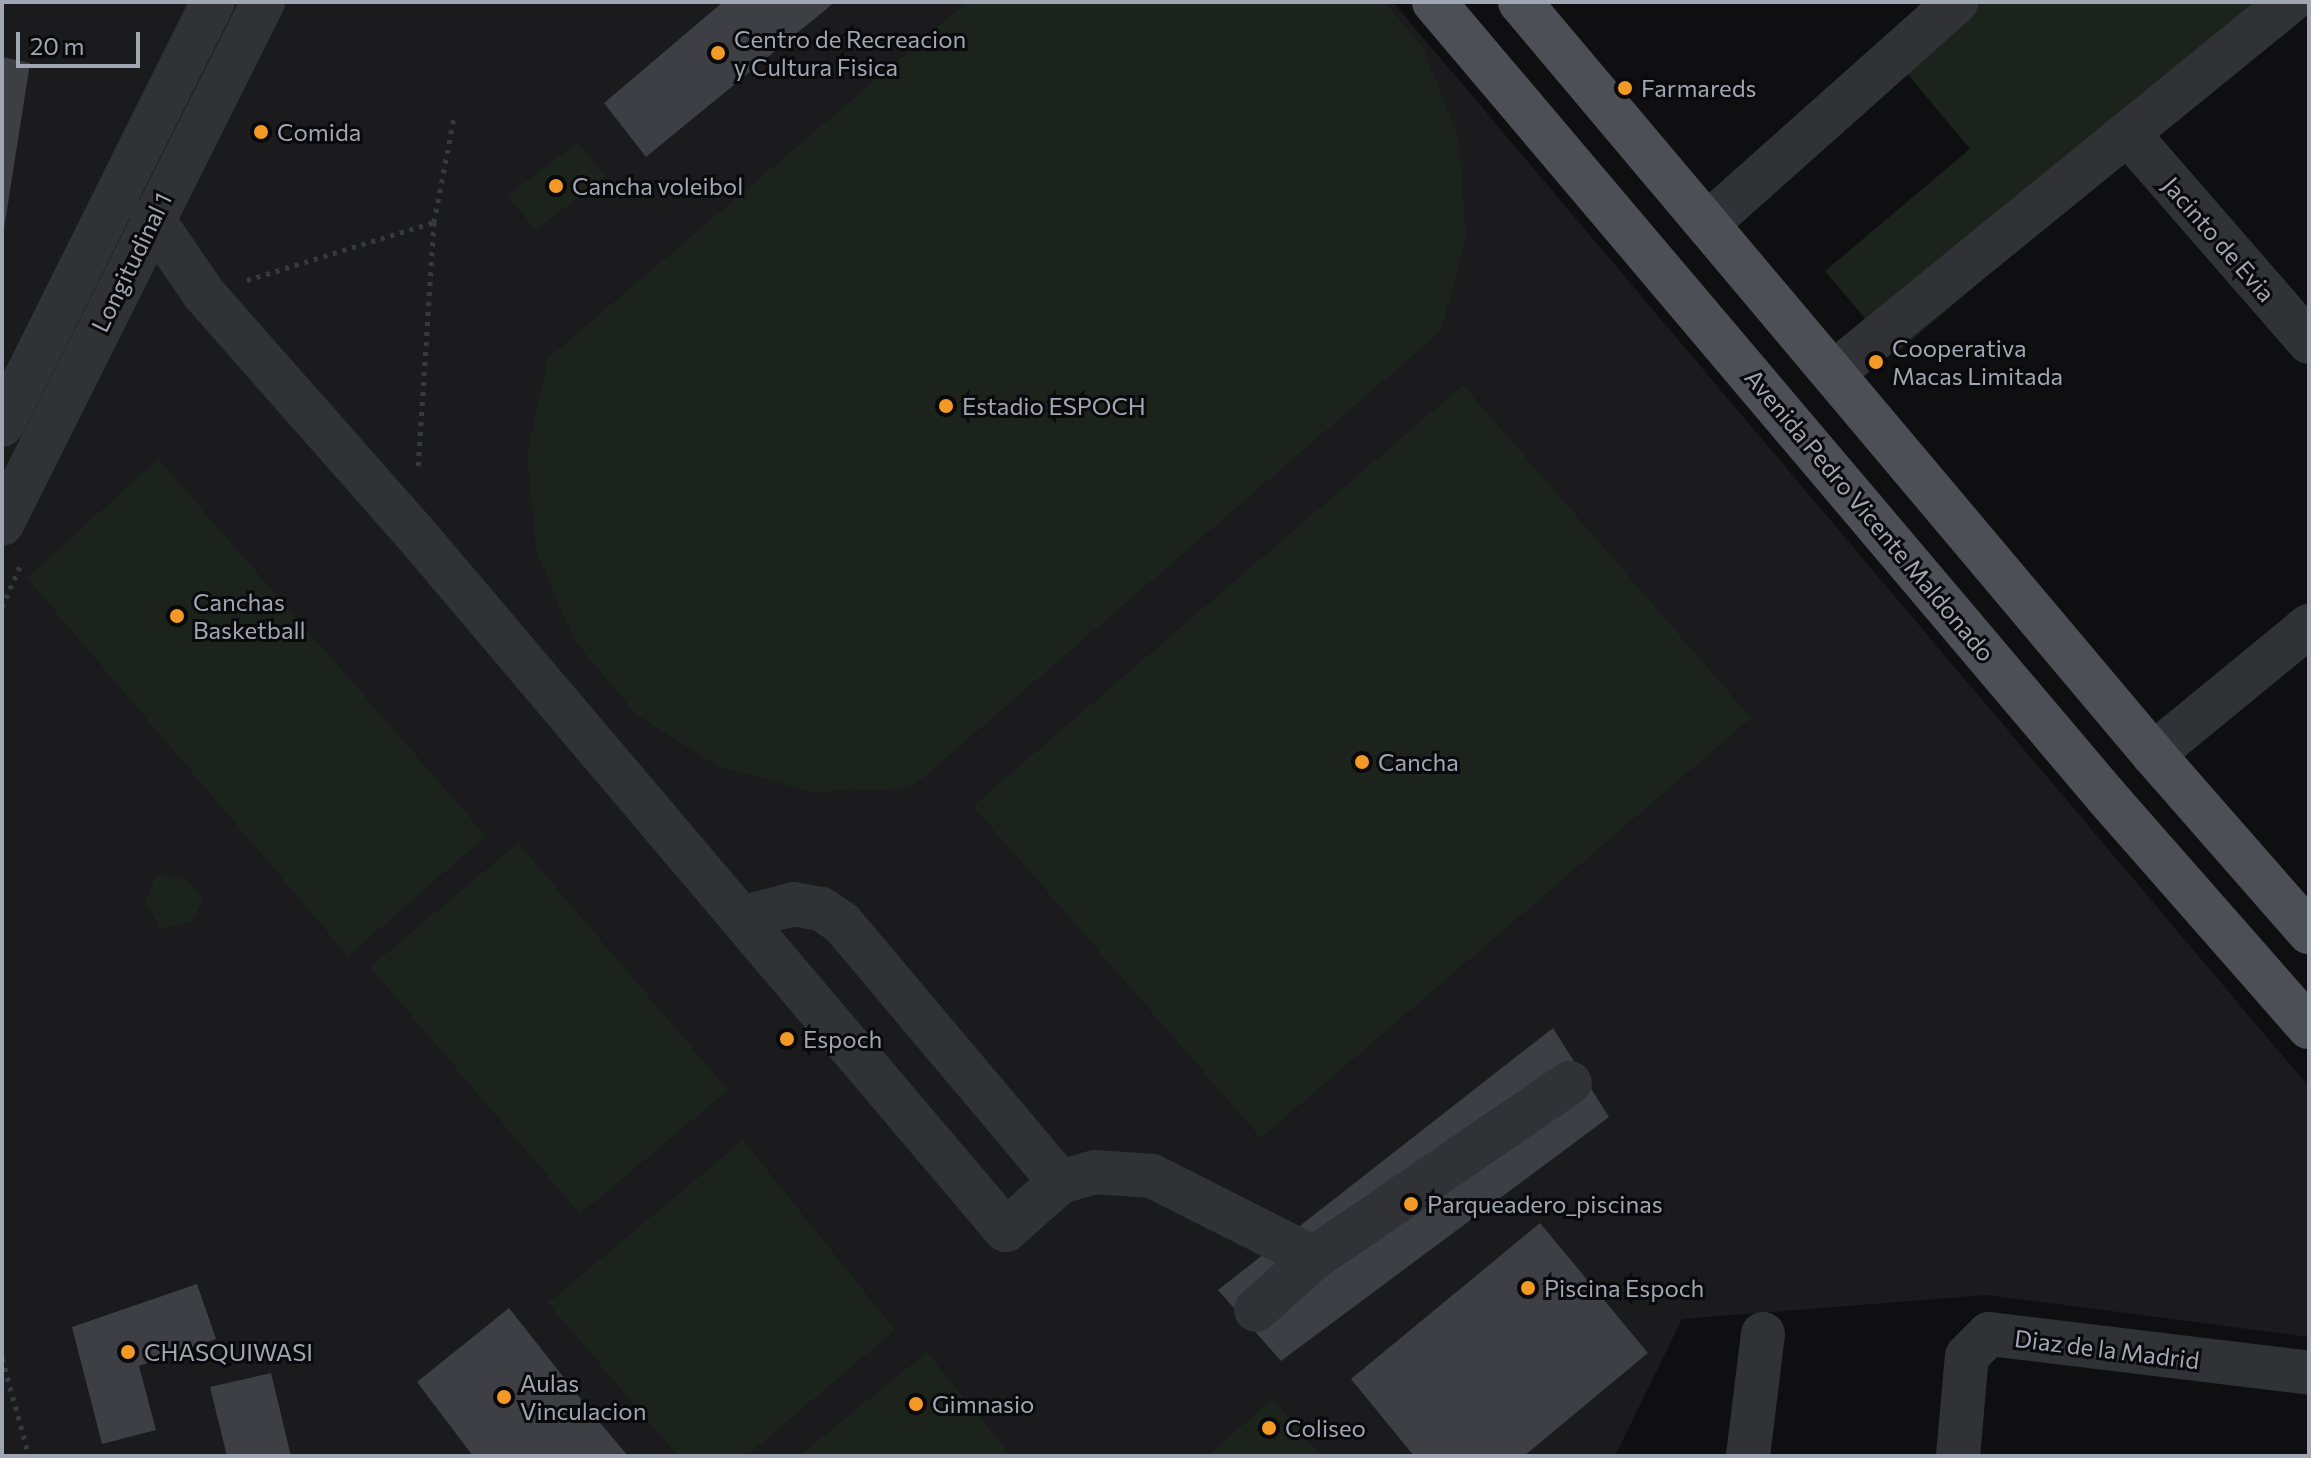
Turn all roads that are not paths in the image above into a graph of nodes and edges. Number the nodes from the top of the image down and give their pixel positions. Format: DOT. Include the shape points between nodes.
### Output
graph roads {
  1 [pos="213,2"];
  2 [pos="1434,2"];
  3 [pos="1520,2"];
  4 [pos="1956,2"];
  5 [pos="2289,2"];
  6 [pos="249,6"];
  7 [pos="2130,136"];
  8 [pos="152,218"];
  9 [pos="1707,224"];
  10 [pos="2309,342"];
  11 [pos="1833,373"];
  12 [pos="2,425"];
  13 [pos="2,524"];
  14 [pos="2309,626"];
  15 [pos="2153,754"];
  16 [pos="741,918"];
  17 [pos="2309,932"];
  18 [pos="2309,1027"];
  19 [pos="1570,1083"];
  20 [pos="1060,1182"];
  21 [pos="1314,1258"];
  22 [pos="1256,1310"];
  23 [pos="1763,1334"];
  24 [pos="2309,1373"];
  25 [pos="1748,1456"];
  26 [pos="1958,1456"];
  1 -- 12 [label="street, Longitudinal 1"];
  2 -- 18 [label="main road, Avenida Pedro Vicente Maldonado" via="2105,795"];
  3 -- 9 [label="main road"];
  4 -- 9 [label="street"];
  5 -- 7 [label="street"];
  6 -- 8 [label="street, Longitudinal 1"];
  7 -- 10 [label="street, Jacinto de Evia"];
  7 -- 11 [label="street"];
  8 -- 13 [label="street, Longitudinal 1"];
  8 -- 16 [label="street" via="204,294"];
  9 -- 11 [label="main road"];
  11 -- 15 [label="main road"];
  14 -- 15 [label="street"];
  15 -- 17 [label="main road"];
  16 -- 20 [label="street" via="761,908 794,904 821,909 842,923"];
  16 -- 20 [label="street" via="1006,1230"];
  19 -- 21 [label="street"];
  20 -- 21 [label="street" via="1095,1172 1152,1176"];
  21 -- 22 [label="street"];
  23 -- 25 [label="street"];
  24 -- 26 [label="street, Diaz de la Madrid" via="1989,1334 1967,1356"];
}
